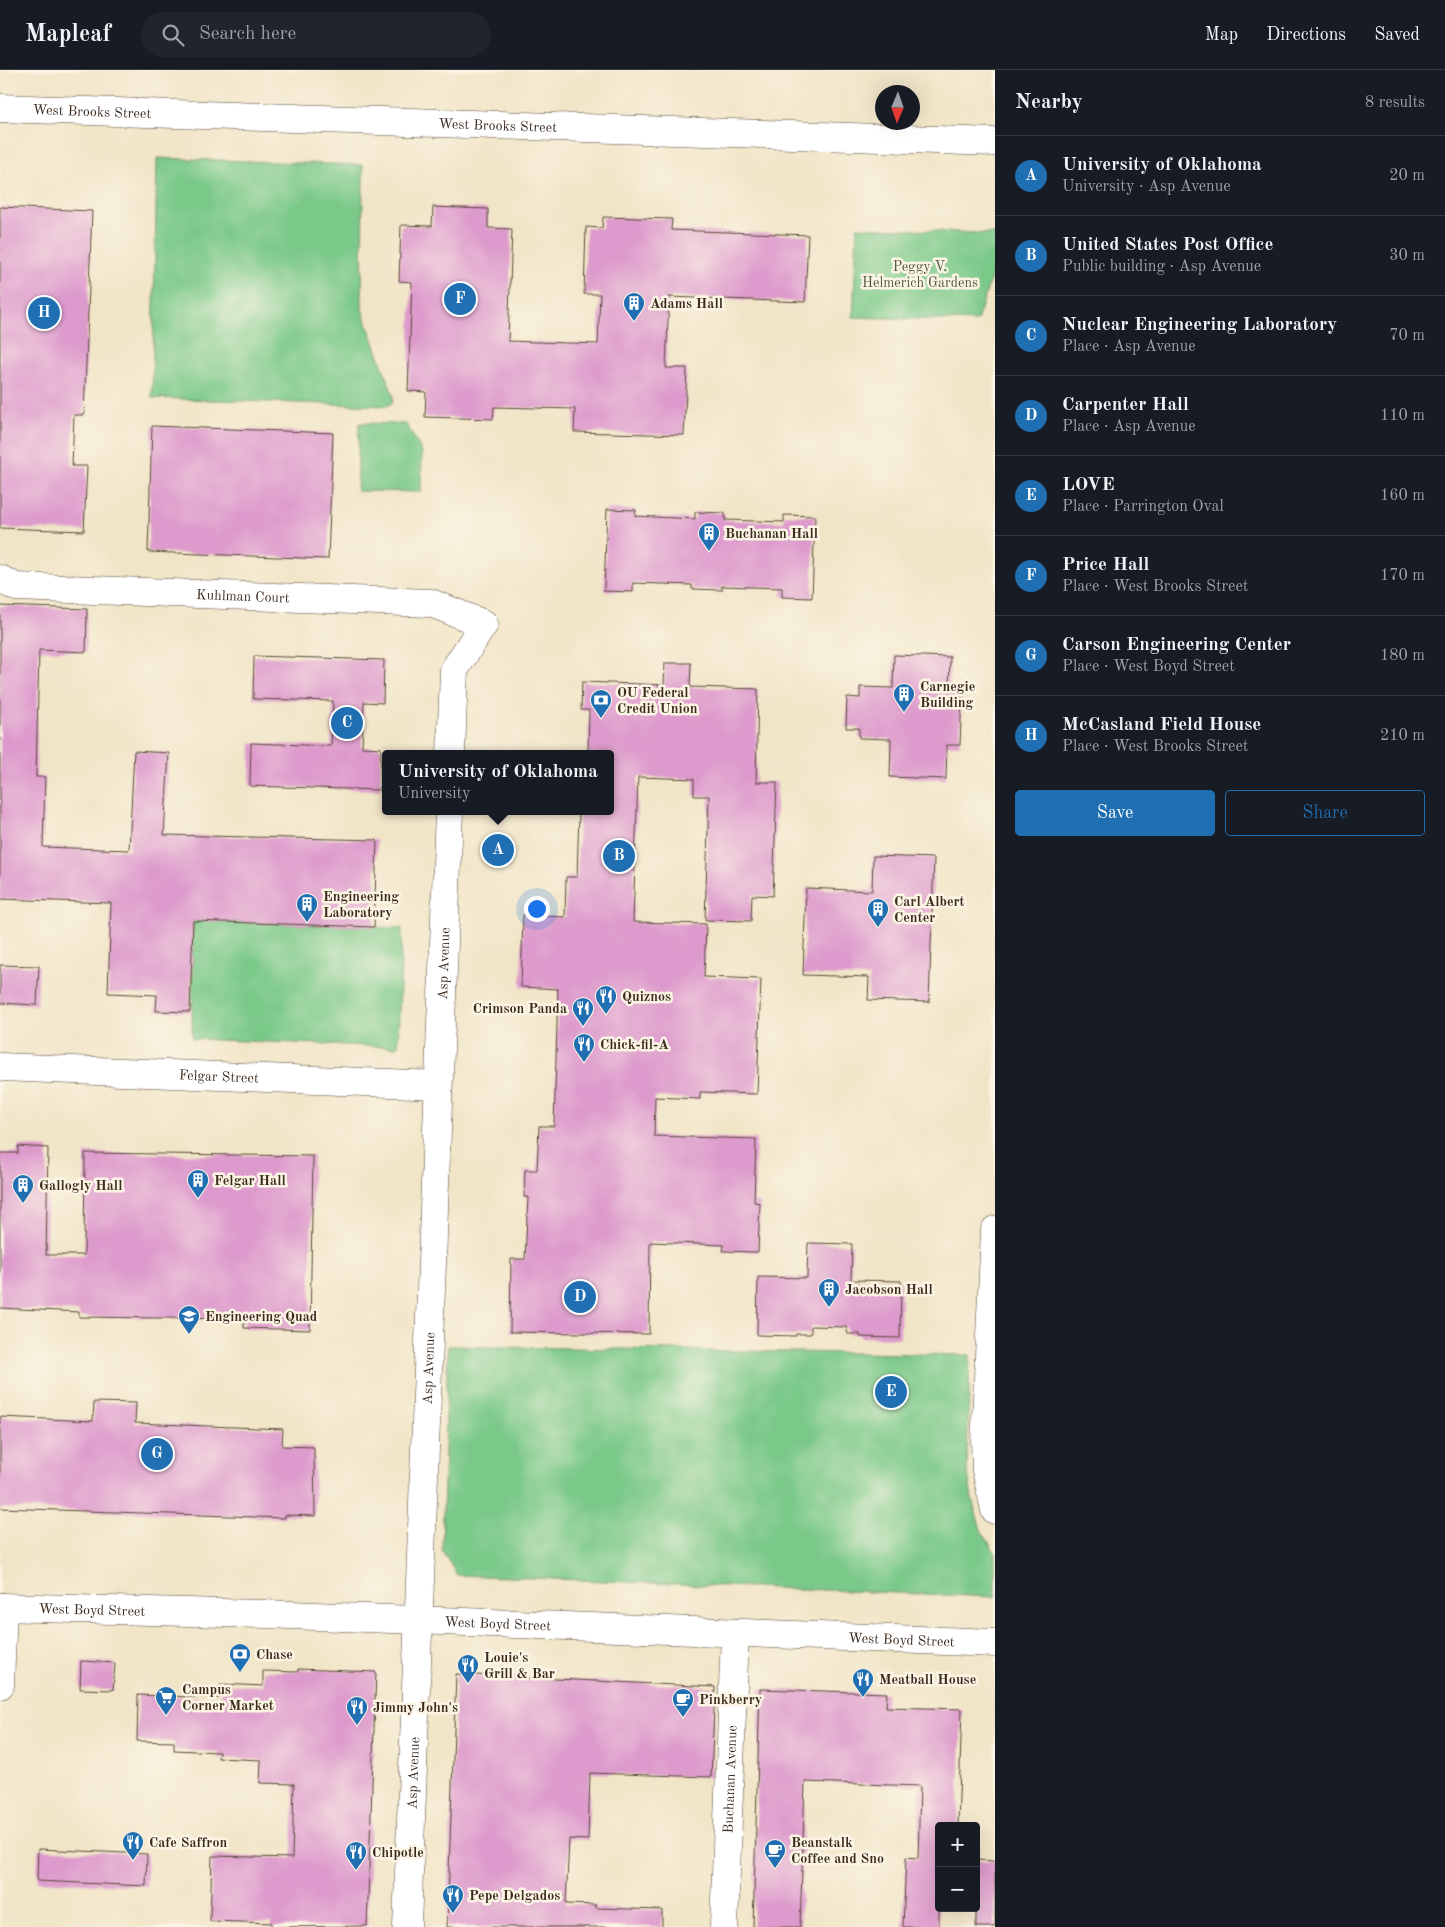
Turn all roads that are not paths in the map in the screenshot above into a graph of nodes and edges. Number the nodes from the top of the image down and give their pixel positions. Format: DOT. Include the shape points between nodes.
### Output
graph roads {
  1 [pos="0,108"];
  2 [pos="995,142"];
  3 [pos="0,579"];
  4 [pos="451,750"];
  5 [pos="449,815"];
  6 [pos="0,1067"];
  7 [pos="438,1085"];
  8 [pos="995,1230"];
  9 [pos="995,1510"];
  10 [pos="2,1607"];
  11 [pos="418,1620"];
  12 [pos="735,1633"];
  13 [pos="995,1644"];
  14 [pos="0,1685"];
  15 [pos="407,1927"];
  16 [pos="724,1927"];
  1 -- 2 [label="street, West Brooks Street"];
  3 -- 4 [label="street, Kuhlman Court" via="16,587 431,603 484,624 454,670"];
  5 -- 7 [label="street, Asp Avenue"];
  6 -- 7 [label="street, Felgar Street"];
  7 -- 11 [label="street, Asp Avenue"];
  8 -- 9 [label="street" via="985,1441 986,1470"];
  10 -- 11 [label="street, West Boyd Street"];
  10 -- 14 [label="street"];
  11 -- 12 [label="street, West Boyd Street"];
  11 -- 15 [label="street, Asp Avenue"];
  12 -- 13 [label="street, West Boyd Street"];
  12 -- 16 [label="street, Buchanan Avenue"];
}
